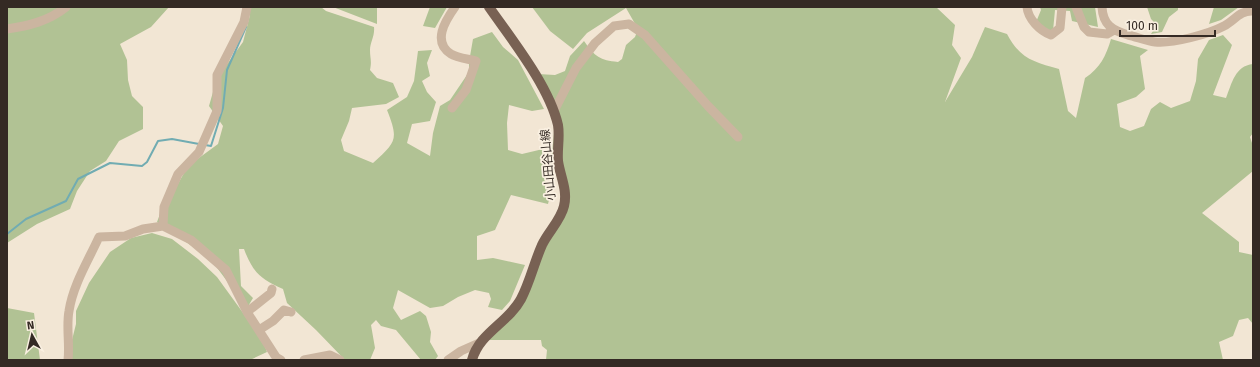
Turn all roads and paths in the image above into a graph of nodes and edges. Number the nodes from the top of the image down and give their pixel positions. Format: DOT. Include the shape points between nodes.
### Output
graph roads {
  1 [pos="66,7"];
  2 [pos="247,7"];
  3 [pos="455,7"];
  4 [pos="489,7"];
  5 [pos="1027,7"];
  6 [pos="1062,7"];
  7 [pos="1076,7"];
  8 [pos="1102,7"];
  9 [pos="1253,12"];
  10 [pos="7,29"];
  11 [pos="1114,30"];
  12 [pos="452,108"];
  13 [pos="554,111"];
  14 [pos="738,137"];
  15 [pos="163,226"];
  16 [pos="272,289"];
  17 [pos="247,312"];
  18 [pos="291,312"];
  19 [pos="259,330"];
  20 [pos="479,343"];
  21 [pos="68,360"];
  22 [pos="281,360"];
  23 [pos="304,360"];
  24 [pos="340,360"];
  25 [pos="448,360"];
  26 [pos="472,360"];
  1 -- 10 [label="street" via="28,26"];
  2 -- 15 [label="street" via="244,22 217,75 217,111 199,152 178,174 164,207"];
  3 -- 12 [label="street" via="443,23 441,39 444,47 452,55 476,60 466,90"];
  4 -- 13 [label="main road, 小山田谷山線" via="535,76"];
  5 -- 6 [label="street" via="1027,12 1041,31 1050,35 1060,28"];
  7 -- 11 [label="street" via="1089,32 1107,34"];
  8 -- 11 [label="street" via="1105,23"];
  9 -- 11 [label="street" via="1241,13 1226,26 1216,30 1169,42 1147,40"];
  13 -- 14 [label="street" via="576,68 595,43 614,26 629,24 645,35"];
  13 -- 20 [label="main road, 小山田谷山線" via="558,128 558,162 564,185 564,208 541,247 520,300 512,313"];
  15 -- 17 [label="street" via="191,240 218,261 226,270"];
  15 -- 21 [label="street" via="143,229 125,236 99,237 74,291 69,312"];
  16 -- 17 [label="street"];
  17 -- 19 [label="street"];
  18 -- 19 [label="street" via="284,310"];
  19 -- 22 [label="street" via="276,357"];
  20 -- 25 [label="street"];
  20 -- 26 [label="main road, 小山田谷山線"];
  23 -- 24 [label="street" via="330,355"];
}
